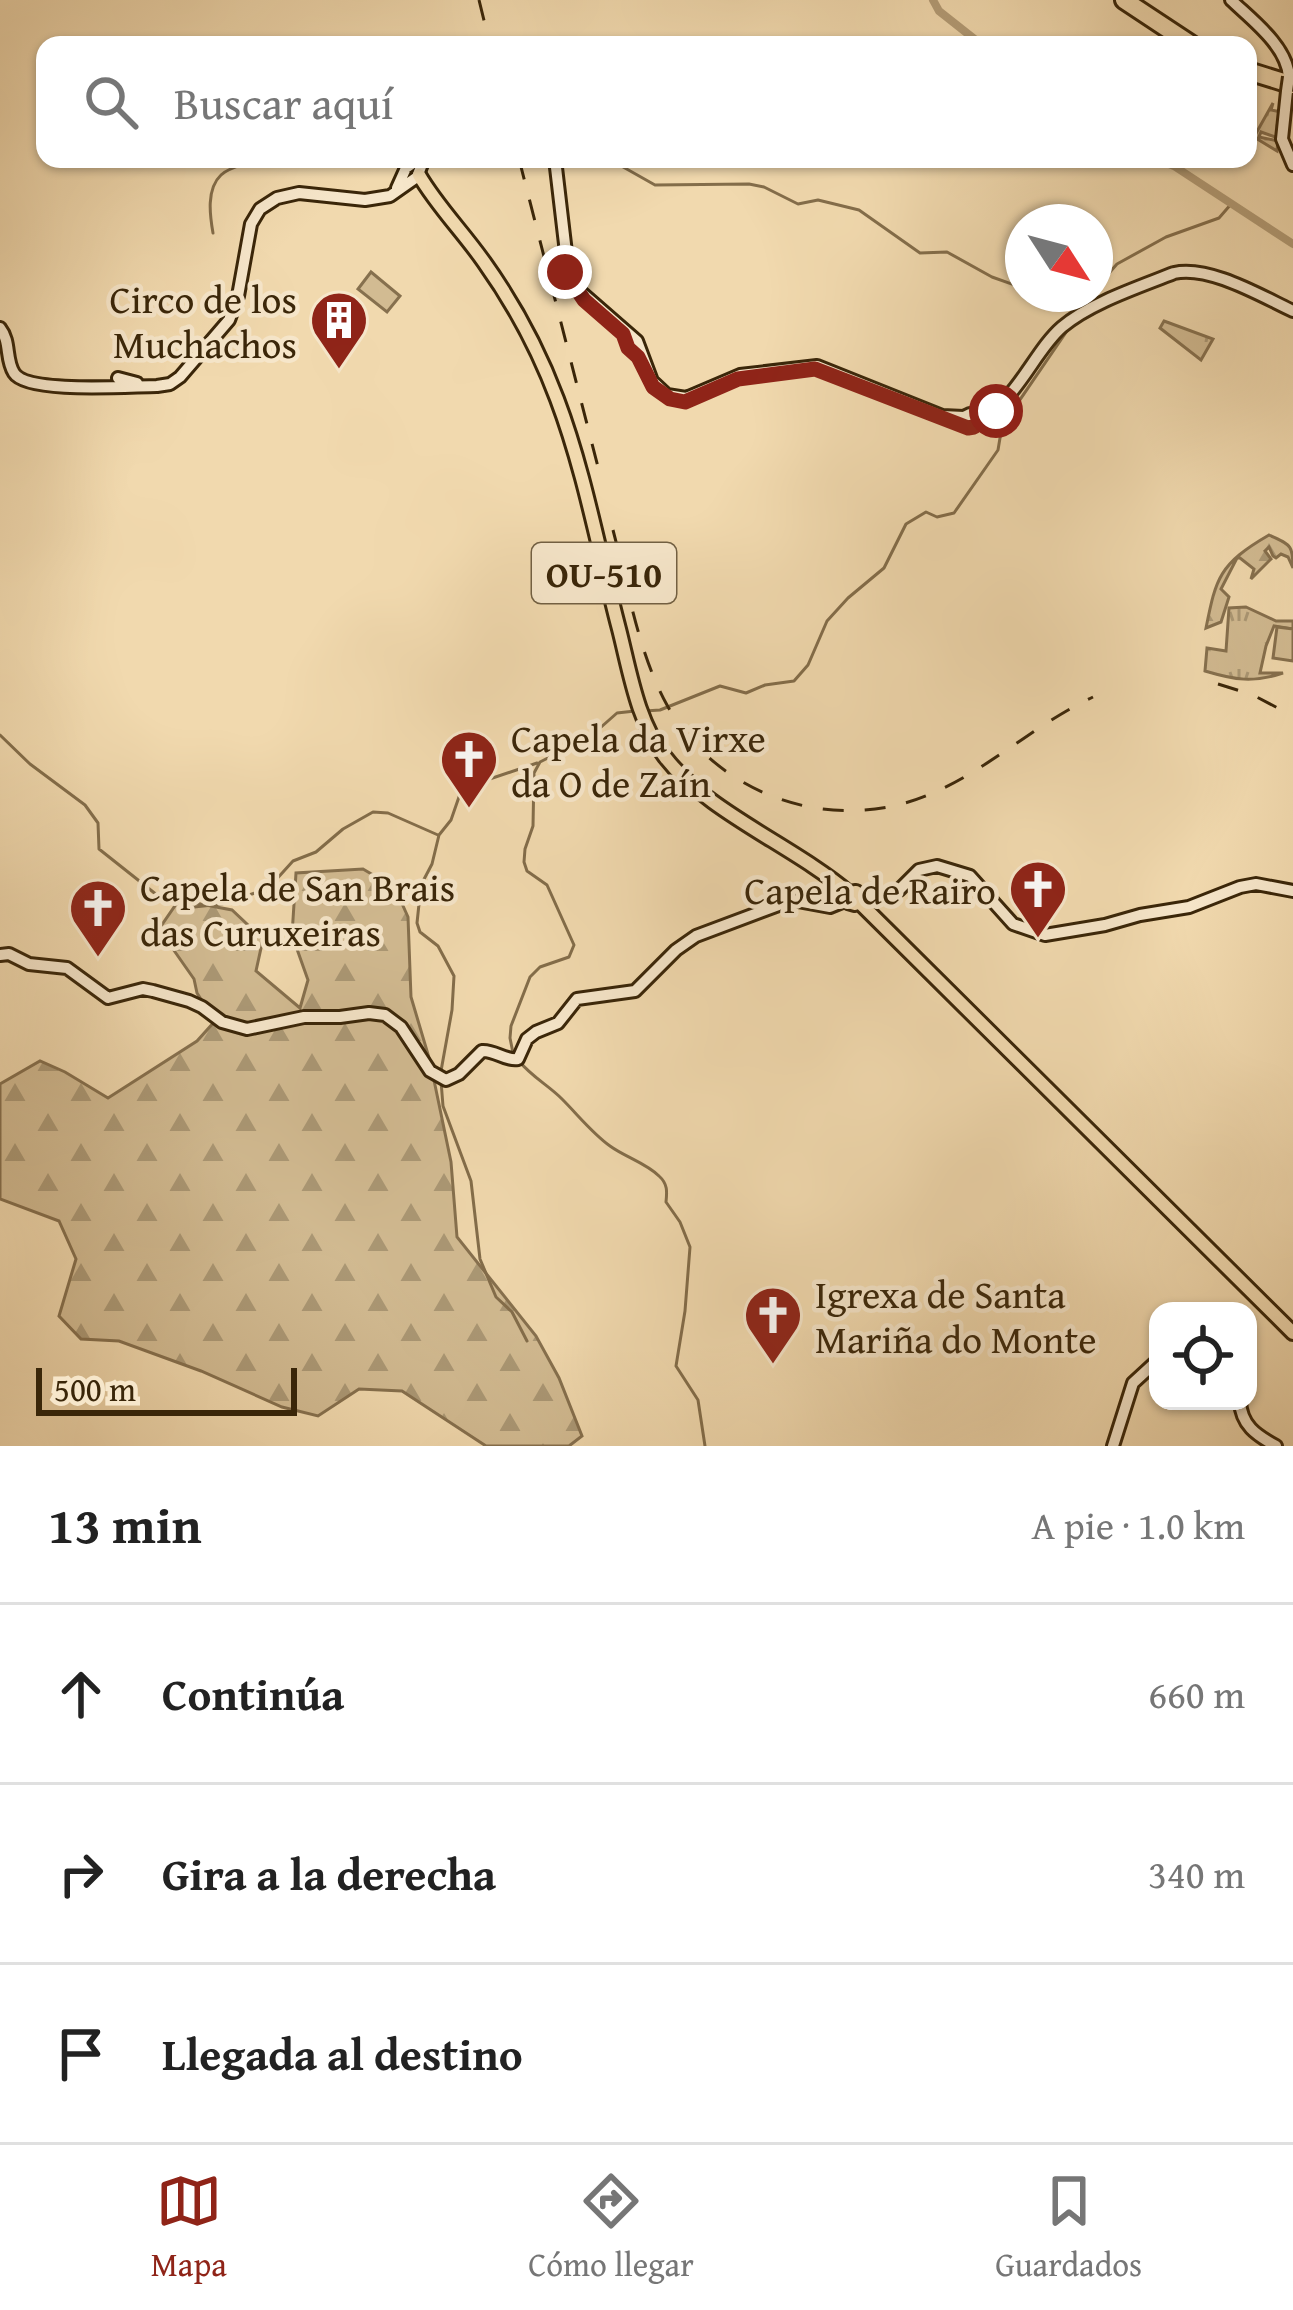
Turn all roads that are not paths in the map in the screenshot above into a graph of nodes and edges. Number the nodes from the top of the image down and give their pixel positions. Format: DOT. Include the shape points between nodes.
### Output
graph roads {
  1 [pos="1115,0"];
  2 [pos="1128,0"];
  3 [pos="1231,0"];
  4 [pos="1164,36"];
  5 [pos="1180,36"];
  6 [pos="1257,77"];
  7 [pos="1290,88"];
  8 [pos="1293,166"];
  9 [pos="555,168"];
  10 [pos="555,168"];
  11 [pos="415,169"];
  12 [pos="566,247"];
  13 [pos="566,270"];
  14 [pos="240,281"];
  15 [pos="582,292"];
  16 [pos="1293,311"];
  17 [pos="225,320"];
  18 [pos="0,326"];
  19 [pos="212,340"];
  20 [pos="633,345"];
  21 [pos="192,359"];
  22 [pos="812,367"];
  23 [pos="182,371"];
  24 [pos="758,372"];
  25 [pos="740,379"];
  26 [pos="139,384"];
  27 [pos="170,384"];
  28 [pos="1293,891"];
  29 [pos="853,897"];
  30 [pos="0,955"];
  31 [pos="1293,1333"];
  32 [pos="1149,1369"];
  33 [pos="1241,1410"];
  34 [pos="1113,1446"];
  35 [pos="1276,1446"];
  1 -- 4 [label="street"];
  2 -- 5 [label="highway"];
  3 -- 7 [label="street" via="1278,51"];
  6 -- 7 [label="highway"];
  7 -- 8 [label="street" via="1282,139"];
  9 -- 13 [label="street"];
  10 -- 12 [label="street"];
  11 -- 14 [label="street" via="386,197 302,193 260,208"];
  11 -- 29 [label="main road, OU-510" via="494,276 547,375 574,449 641,713 664,756 698,791"];
  12 -- 13 [label="street"];
  12 -- 15 [label="street"];
  13 -- 15 [label="street"];
  13 -- 20 [label="street"];
  14 -- 17 [label="street"];
  14 -- 19 [label="street" via="233,311"];
  15 -- 20 [label="street"];
  16 -- 22 [label="street" via="1215,277 1168,275 1071,320 1003,405 970,420 938,417"];
  17 -- 19 [label="street"];
  17 -- 21 [label="street"];
  18 -- 26 [label="street" via="11,367 35,386"];
  19 -- 21 [label="street"];
  19 -- 27 [label="street"];
  20 -- 24 [label="street" via="654,384 677,398"];
  20 -- 25 [label="street" via="653,387 675,401"];
  21 -- 23 [label="street"];
  22 -- 24 [label="street"];
  22 -- 25 [label="street"];
  23 -- 26 [label="street"];
  23 -- 27 [label="street"];
  24 -- 25 [label="street"];
  26 -- 27 [label="street"];
  28 -- 29 [label="street" via="1256,884 1189,907 1046,934 1013,925 973,878 937,866 892,894"];
  29 -- 30 [label="street" via="830,907 791,901 704,933 635,991 577,999 558,1023 527,1039 518,1059 482,1051 446,1080 385,1016 304,1017 247,1029 142,989 108,998 67,968"];
  29 -- 31 [label="main road, OU-510"];
  32 -- 34 [label="street"];
  33 -- 35 [label="street" via="1248,1426"];
}
